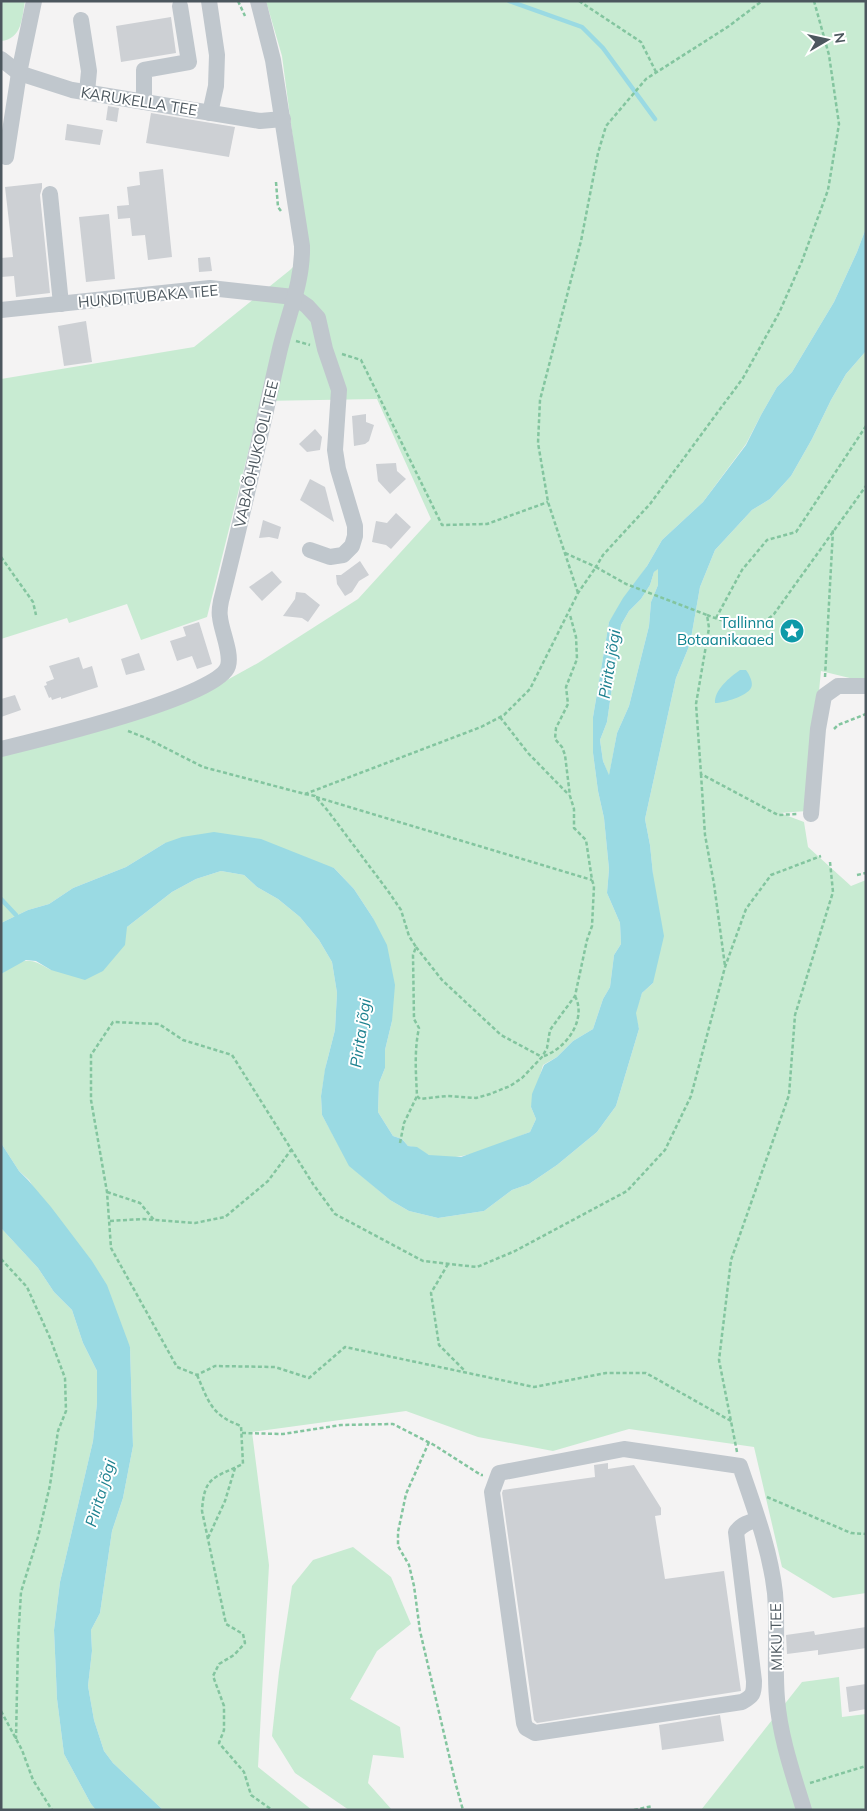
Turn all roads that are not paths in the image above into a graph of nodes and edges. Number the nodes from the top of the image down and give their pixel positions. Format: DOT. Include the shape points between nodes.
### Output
graph roads {
  1 [pos="34,1"];
  2 [pos="209,1"];
  3 [pos="258,1"];
  4 [pos="180,6"];
  5 [pos="81,20"];
  6 [pos="1,59"];
  7 [pos="20,73"];
  8 [pos="87,92"];
  9 [pos="144,102"];
  10 [pos="210,113"];
  11 [pos="282,119"];
  12 [pos="6,157"];
  13 [pos="50,194"];
  14 [pos="294,297"];
  15 [pos="61,304"];
  16 [pos="1,310"];
  17 [pos="310,550"];
  18 [pos="866,686"];
  19 [pos="1,750"];
  20 [pos="811,814"];
  21 [pos="758,1520"];
  22 [pos="804,1810"];
  1 -- 7 [label="street"];
  2 -- 10 [label="street" via="216,55 216,86"];
  3 -- 11 [label="street, VABAÕHUKOOLI TEE" via="273,60"];
  4 -- 9 [label="street" via="189,62 144,70"];
  5 -- 8 [label="street" via="89,71"];
  6 -- 7 [label="street, KARUKELLA TEE"];
  7 -- 8 [label="street, KARUKELLA TEE"];
  7 -- 12 [label="street"];
  8 -- 9 [label="street, KARUKELLA TEE"];
  9 -- 10 [label="street, KARUKELLA TEE"];
  10 -- 11 [label="street, KARUKELLA TEE" via="260,121"];
  11 -- 14 [label="street, VABAÕHUKOOLI TEE" via="302,246 301,276"];
  13 -- 15 [label="street"];
  14 -- 15 [label="street, HUNDITUBAKA TEE" via="210,288"];
  14 -- 17 [label="street" via="318,318 324,349 339,390 335,450 355,536 352,546 343,555 330,557"];
  14 -- 19 [label="street, VABAÕHUKOOLI TEE" via="221,602 219,616 229,658 223,674 217,680 180,696 106,722"];
  15 -- 16 [label="street, HUNDITUBAKA TEE"];
  18 -- 20 [label="street" via="838,686 824,696"];
  21 -- 21 [label="street, MIKU TEE" via="736,1532 754,1682 752,1697 742,1702 535,1733 526,1728 494,1512 492,1492 499,1473 624,1449 740,1466"];
  21 -- 22 [label="street, MIKU TEE" via="770,1561 775,1594 777,1700 783,1736"];
}
